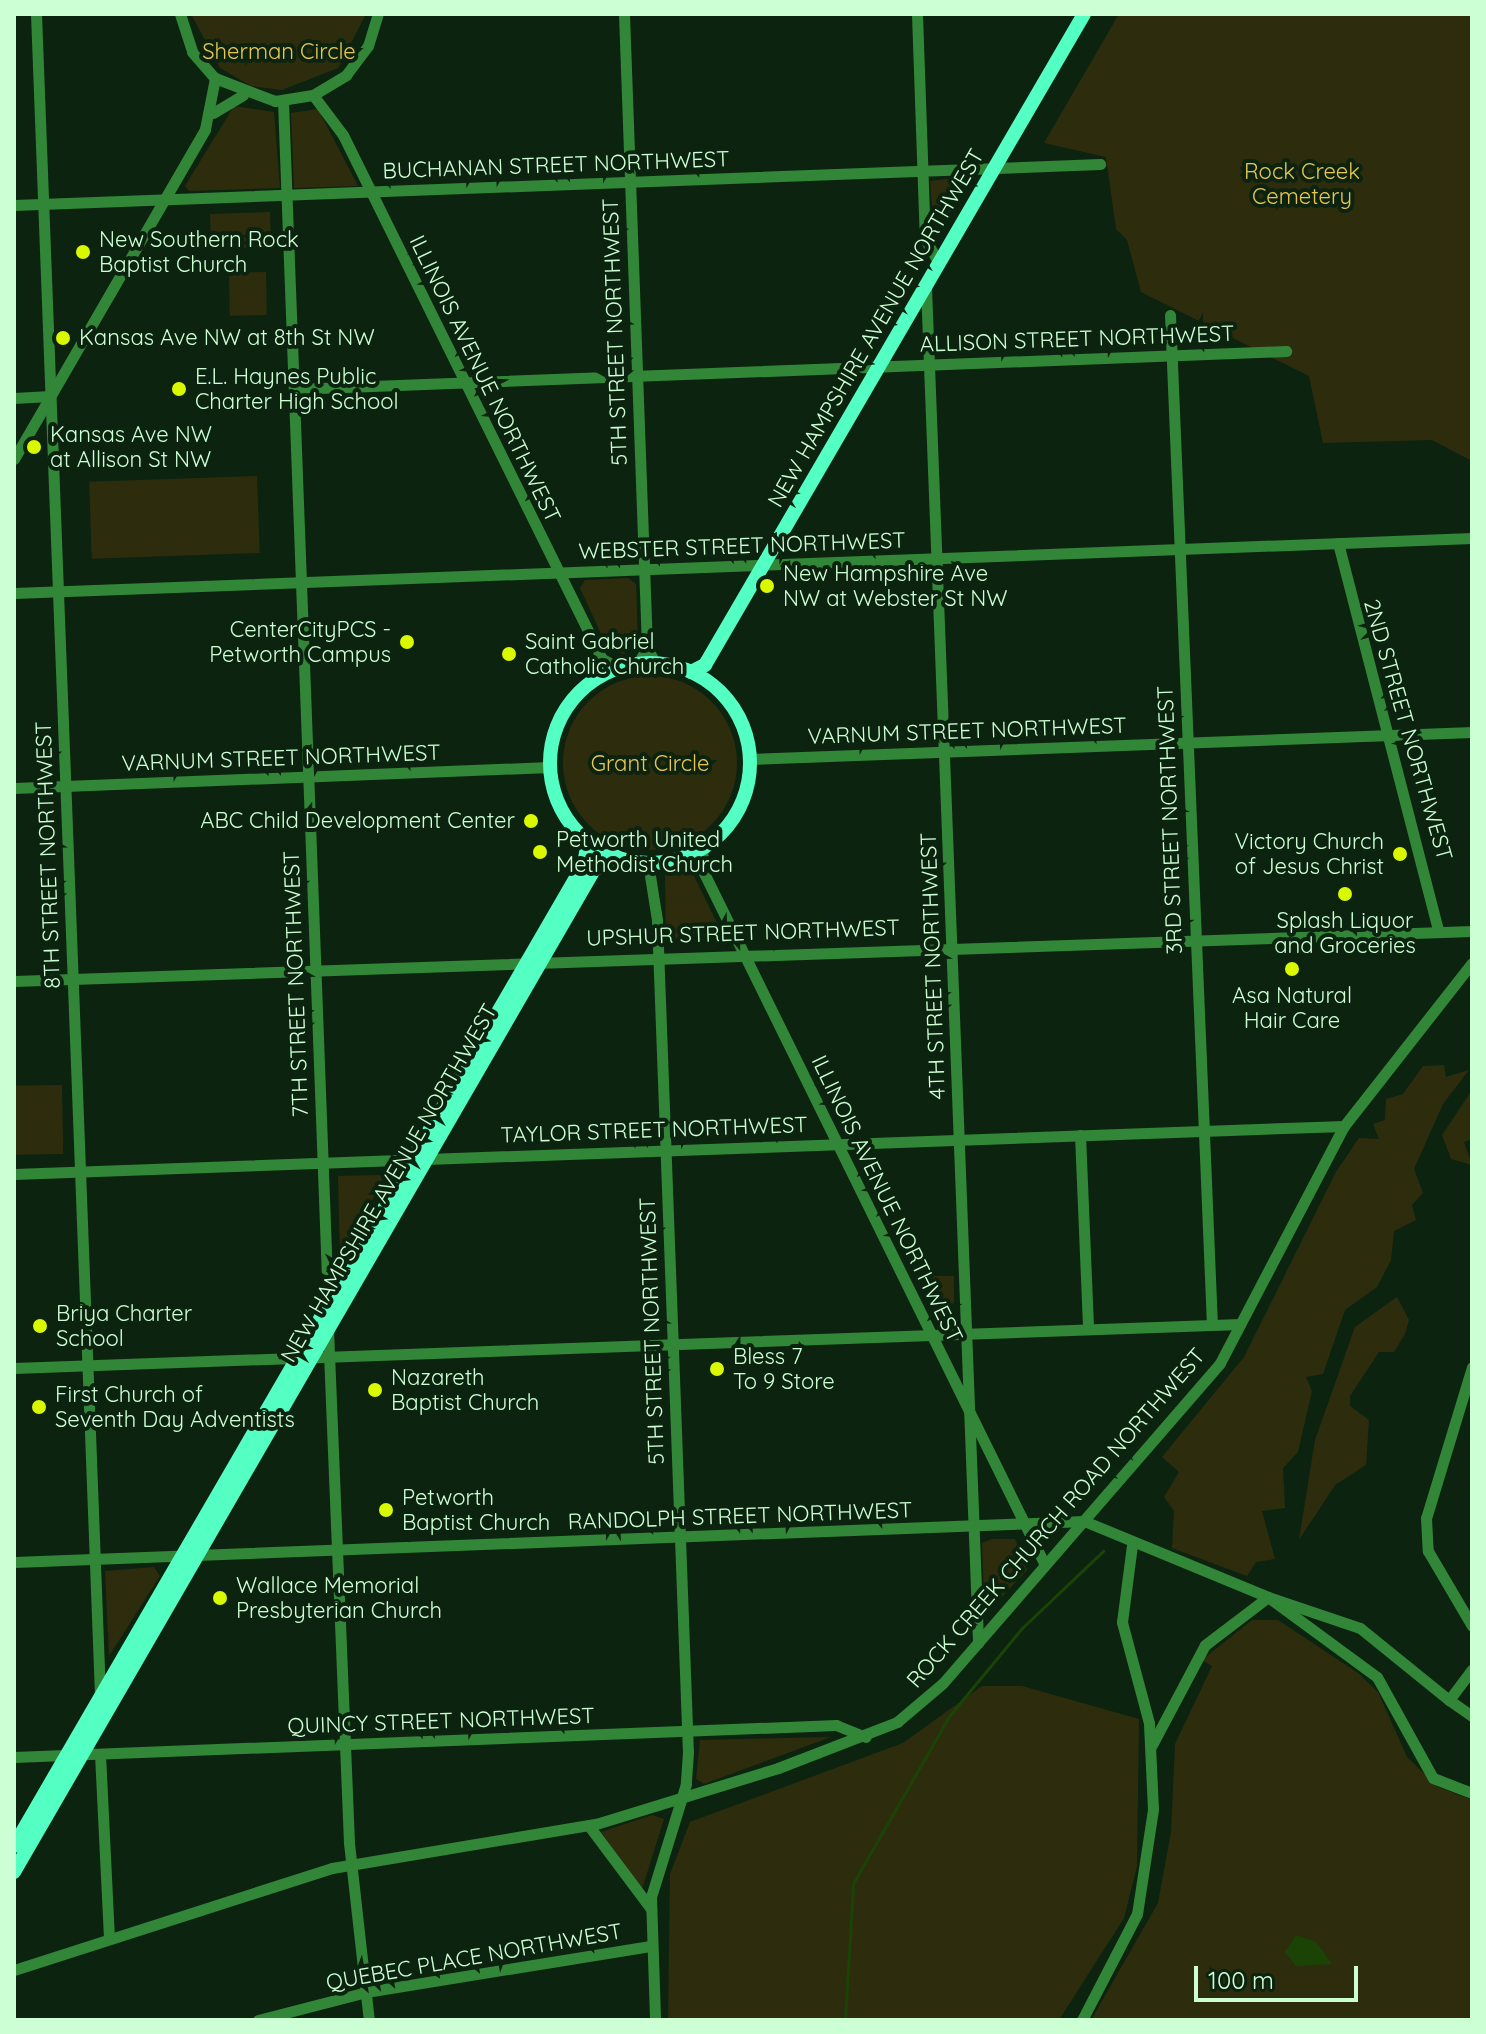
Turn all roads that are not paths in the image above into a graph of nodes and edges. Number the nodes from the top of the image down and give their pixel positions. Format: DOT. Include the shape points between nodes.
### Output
graph roads {
  1 [pos="36,14"];
  2 [pos="180,14"];
  3 [pos="378,14"];
  4 [pos="624,14"];
  5 [pos="917,14"];
  6 [pos="1084,14"];
  7 [pos="215,78"];
  8 [pos="333,85"];
  9 [pos="244,95"];
  10 [pos="313,95"];
  11 [pos="283,101"];
  12 [pos="213,113"];
  13 [pos="333,116"];
  14 [pos="1100,164"];
  15 [pos="994,167"];
  16 [pos="922,171"];
  17 [pos="630,182"];
  18 [pos="371,192"];
  19 [pos="286,195"];
  20 [pos="163,200"];
  21 [pos="14,205"];
  22 [pos="43,205"];
  23 [pos="939,263"];
  24 [pos="926,287"];
  25 [pos="1170,315"];
  26 [pos="1282,351"];
  27 [pos="1172,356"];
  28 [pos="929,365"];
  29 [pos="879,366"];
  30 [pos="637,375"];
  31 [pos="464,382"];
  32 [pos="294,389"];
  33 [pos="50,396"];
  34 [pos="14,398"];
  35 [pos="14,459"];
  36 [pos="1472,538"];
  37 [pos="1338,543"];
  38 [pos="1179,549"];
  39 [pos="937,559"];
  40 [pos="764,564"];
  41 [pos="644,570"];
  42 [pos="558,573"];
  43 [pos="301,582"];
  44 [pos="58,591"];
  45 [pos="14,593"];
  46 [pos="647,648"];
  47 [pos="602,659"];
  48 [pos="656,664"];
  49 [pos="637,665"];
  50 [pos="705,665"];
  51 [pos="620,668"];
  52 [pos="691,672"];
  53 [pos="596,679"];
  54 [pos="709,683"];
  55 [pos="1472,732"];
  56 [pos="1389,735"];
  57 [pos="1187,742"];
  58 [pos="945,752"];
  59 [pos="750,759"];
  60 [pos="550,767"];
  61 [pos="308,777"];
  62 [pos="65,786"];
  63 [pos="14,788"];
  64 [pos="588,842"];
  65 [pos="702,849"];
  66 [pos="616,857"];
  67 [pos="648,863"];
  68 [pos="1437,927"];
  69 [pos="1472,931"];
  70 [pos="1194,936"];
  71 [pos="952,945"];
  72 [pos="744,953"];
  73 [pos="658,956"];
  74 [pos="527,960"];
  75 [pos="545,960"];
  76 [pos="1472,963"];
  77 [pos="316,969"];
  78 [pos="72,979"];
  79 [pos="14,981"];
  80 [pos="1344,1126"];
  81 [pos="1203,1130"];
  82 [pos="1080,1135"];
  83 [pos="960,1139"];
  84 [pos="837,1143"];
  85 [pos="665,1150"];
  86 [pos="430,1158"];
  87 [pos="412,1159"];
  88 [pos="323,1163"];
  89 [pos="80,1172"];
  90 [pos="14,1174"];
  91 [pos="328,1303"];
  92 [pos="1212,1324"];
  93 [pos="1240,1324"];
  94 [pos="1088,1328"];
  95 [pos="328,1331"];
  96 [pos="931,1333"];
  97 [pos="968,1333"];
  98 [pos="672,1344"];
  99 [pos="330,1357"];
  100 [pos="313,1358"];
  101 [pos="295,1359"];
  102 [pos="87,1366"];
  103 [pos="1472,1367"];
  104 [pos="14,1368"];
  105 [pos="972,1416"];
  106 [pos="1084,1521"];
  107 [pos="1025,1524"];
  108 [pos="975,1527"];
  109 [pos="680,1538"];
  110 [pos="1132,1545"];
  111 [pos="338,1551"];
  112 [pos="179,1557"];
  113 [pos="197,1557"];
  114 [pos="94,1560"];
  115 [pos="14,1562"];
  116 [pos="1045,1565"];
  117 [pos="1268,1597"];
  118 [pos="1470,1609"];
  119 [pos="1472,1626"];
  120 [pos="978,1643"];
  121 [pos="1472,1670"];
  122 [pos="100,1695"];
  123 [pos="1449,1700"];
  124 [pos="1472,1716"];
  125 [pos="687,1731"];
  126 [pos="866,1737"];
  127 [pos="346,1745"];
  128 [pos="1152,1745"];
  129 [pos="100,1754"];
  130 [pos="83,1755"];
  131 [pos="66,1756"];
  132 [pos="14,1757"];
  133 [pos="1472,1793"];
  134 [pos="681,1799"];
  135 [pos="589,1826"];
  136 [pos="14,1846"];
  137 [pos="351,1866"];
  138 [pos="14,1872"];
  139 [pos="651,1909"];
  140 [pos="109,1937"];
  141 [pos="650,1946"];
  142 [pos="14,1970"];
  143 [pos="366,1992"];
  144 [pos="258,2020"];
  145 [pos="369,2020"];
  146 [pos="655,2020"];
  147 [pos="1082,2020"];
  1 -- 22 [label="street, 8TH STREET NORTHWEST"];
  2 -- 7 [label="street" via="192,52"];
  3 -- 8 [label="street" via="361,58"];
  4 -- 17 [label="street, 5TH STREET NORTHWEST"];
  5 -- 16 [label="street"];
  6 -- 15 [label="main road, NEW HAMPSHIRE AVENUE NORTHWEST"];
  7 -- 9 [label="street"];
  7 -- 12 [label="street"];
  8 -- 10 [label="street"];
  8 -- 13 [label="street, ILLINOIS AVENUE NORTHWEST"];
  9 -- 11 [label="street"];
  9 -- 12 [label="street"];
  10 -- 11 [label="street"];
  10 -- 13 [label="street, ILLINOIS AVENUE NORTHWEST"];
  11 -- 19 [label="street, 7TH STREET NORTHWEST"];
  12 -- 20 [label="street"];
  13 -- 18 [label="street, ILLINOIS AVENUE NORTHWEST"];
  14 -- 15 [label="street, BUCHANAN STREET NORTHWEST"];
  15 -- 16 [label="street, BUCHANAN STREET NORTHWEST"];
  15 -- 23 [label="main road, NEW HAMPSHIRE AVENUE NORTHWEST"];
  16 -- 17 [label="street, BUCHANAN STREET NORTHWEST"];
  16 -- 23 [label="street" via="925,239"];
  17 -- 18 [label="street, BUCHANAN STREET NORTHWEST"];
  17 -- 30 [label="street, 5TH STREET NORTHWEST"];
  18 -- 19 [label="street, BUCHANAN STREET NORTHWEST"];
  18 -- 31 [label="street, ILLINOIS AVENUE NORTHWEST"];
  19 -- 20 [label="street, BUCHANAN STREET NORTHWEST"];
  19 -- 32 [label="street, 7TH STREET NORTHWEST"];
  20 -- 22 [label="street, BUCHANAN STREET NORTHWEST"];
  20 -- 33 [label="street"];
  21 -- 22 [label="street, BUCHANAN STREET NORTHWEST"];
  22 -- 33 [label="street, 8TH STREET NORTHWEST"];
  23 -- 24 [label="main road, NEW HAMPSHIRE AVENUE NORTHWEST"];
  24 -- 28 [label="street, 4TH STREET NORTHWEST"];
  24 -- 29 [label="main road, NEW HAMPSHIRE AVENUE NORTHWEST"];
  25 -- 27 [label="street, 3RD STREET NORTHWEST"];
  26 -- 27 [label="street, ALLISON STREET NORTHWEST"];
  27 -- 28 [label="street, ALLISON STREET NORTHWEST"];
  27 -- 38 [label="street, 3RD STREET NORTHWEST"];
  28 -- 29 [label="street, ALLISON STREET NORTHWEST"];
  28 -- 39 [label="street, 4TH STREET NORTHWEST"];
  29 -- 30 [label="street, ALLISON STREET NORTHWEST"];
  29 -- 40 [label="main road, NEW HAMPSHIRE AVENUE NORTHWEST"];
  30 -- 31 [label="street, ALLISON STREET NORTHWEST"];
  30 -- 41 [label="street, 5TH STREET NORTHWEST"];
  31 -- 32 [label="street, ALLISON STREET NORTHWEST"];
  31 -- 42 [label="street, ILLINOIS AVENUE NORTHWEST"];
  32 -- 43 [label="street, 7TH STREET NORTHWEST"];
  33 -- 34 [label="street"];
  33 -- 35 [label="street"];
  33 -- 44 [label="street, 8TH STREET NORTHWEST"];
  36 -- 37 [label="street, WEBSTER STREET NORTHWEST"];
  37 -- 38 [label="street, WEBSTER STREET NORTHWEST"];
  37 -- 56 [label="street, 2ND STREET NORTHWEST"];
  38 -- 39 [label="street, WEBSTER STREET NORTHWEST"];
  38 -- 57 [label="street, 3RD STREET NORTHWEST"];
  39 -- 40 [label="street, WEBSTER STREET NORTHWEST"];
  39 -- 58 [label="street, 4TH STREET NORTHWEST"];
  40 -- 41 [label="street, WEBSTER STREET NORTHWEST"];
  40 -- 50 [label="main road, NEW HAMPSHIRE AVENUE NORTHWEST"];
  41 -- 42 [label="street, WEBSTER STREET NORTHWEST"];
  41 -- 46 [label="street, 5TH STREET NORTHWEST"];
  42 -- 43 [label="street, WEBSTER STREET NORTHWEST"];
  42 -- 47 [label="street, ILLINOIS AVENUE NORTHWEST"];
  43 -- 44 [label="street, WEBSTER STREET NORTHWEST"];
  43 -- 61 [label="street, 7TH STREET NORTHWEST"];
  44 -- 45 [label="street, WEBSTER STREET NORTHWEST"];
  44 -- 62 [label="street, 8TH STREET NORTHWEST"];
  46 -- 48 [label="street, 5TH STREET NORTHWEST"];
  46 -- 49 [label="street"];
  47 -- 51 [label="street"];
  47 -- 53 [label="street"];
  48 -- 49 [label="main road"];
  48 -- 52 [label="main road"];
  49 -- 51 [label="main road"];
  50 -- 52 [label="main road"];
  50 -- 54 [label="main road"];
  51 -- 53 [label="main road"];
  52 -- 54 [label="main road"];
  53 -- 60 [label="main road" via="562,716"];
  54 -- 59 [label="main road" via="740,719"];
  55 -- 56 [label="street, VARNUM STREET NORTHWEST"];
  56 -- 57 [label="street, VARNUM STREET NORTHWEST"];
  56 -- 68 [label="street, 2ND STREET NORTHWEST"];
  57 -- 58 [label="street, VARNUM STREET NORTHWEST"];
  57 -- 70 [label="street, 3RD STREET NORTHWEST"];
  58 -- 59 [label="street, VARNUM STREET NORTHWEST"];
  58 -- 71 [label="street, 4TH STREET NORTHWEST"];
  59 -- 65 [label="main road" via="739,810"];
  60 -- 61 [label="street, VARNUM STREET NORTHWEST"];
  60 -- 64 [label="main road" via="560,806"];
  61 -- 62 [label="street, VARNUM STREET NORTHWEST"];
  61 -- 77 [label="street, 7TH STREET NORTHWEST"];
  62 -- 63 [label="street, VARNUM STREET NORTHWEST"];
  62 -- 78 [label="street, 8TH STREET NORTHWEST"];
  64 -- 66 [label="main road"];
  64 -- 74 [label="main road, NEW HAMPSHIRE AVENUE NORTHWEST" via="584,864"];
  65 -- 67 [label="main road"];
  65 -- 72 [label="street, ILLINOIS AVENUE NORTHWEST" via="704,873"];
  66 -- 67 [label="main road"];
  66 -- 75 [label="main road, NEW HAMPSHIRE AVENUE NORTHWEST" via="594,870"];
  67 -- 73 [label="street, 5TH STREET NORTHWEST"];
  68 -- 69 [label="street, UPSHUR STREET NORTHWEST"];
  68 -- 70 [label="street, UPSHUR STREET NORTHWEST"];
  70 -- 71 [label="street, UPSHUR STREET NORTHWEST"];
  70 -- 81 [label="street, 3RD STREET NORTHWEST"];
  71 -- 72 [label="street, UPSHUR STREET NORTHWEST"];
  71 -- 83 [label="street, 4TH STREET NORTHWEST"];
  72 -- 73 [label="street, UPSHUR STREET NORTHWEST"];
  72 -- 84 [label="street, ILLINOIS AVENUE NORTHWEST"];
  73 -- 75 [label="street, UPSHUR STREET NORTHWEST"];
  73 -- 85 [label="street, 5TH STREET NORTHWEST"];
  74 -- 75 [label="street, UPSHUR STREET NORTHWEST"];
  74 -- 77 [label="street, UPSHUR STREET NORTHWEST"];
  74 -- 87 [label="main road, NEW HAMPSHIRE AVENUE NORTHWEST"];
  75 -- 86 [label="main road, NEW HAMPSHIRE AVENUE NORTHWEST"];
  76 -- 80 [label="street, ROCK CREEK CHURCH ROAD NORTHWEST"];
  77 -- 78 [label="street, UPSHUR STREET NORTHWEST"];
  77 -- 88 [label="street, 7TH STREET NORTHWEST"];
  78 -- 79 [label="street, UPSHUR STREET NORTHWEST"];
  78 -- 89 [label="street, 8TH STREET NORTHWEST"];
  80 -- 81 [label="street, TAYLOR STREET NORTHWEST"];
  80 -- 93 [label="street, ROCK CREEK CHURCH ROAD NORTHWEST"];
  81 -- 82 [label="street, TAYLOR STREET NORTHWEST"];
  81 -- 92 [label="street, 3RD STREET NORTHWEST"];
  82 -- 83 [label="street, TAYLOR STREET NORTHWEST"];
  82 -- 94 [label="street"];
  83 -- 84 [label="street, TAYLOR STREET NORTHWEST"];
  83 -- 97 [label="street, 4TH STREET NORTHWEST"];
  84 -- 85 [label="street, TAYLOR STREET NORTHWEST"];
  84 -- 96 [label="street, ILLINOIS AVENUE NORTHWEST"];
  85 -- 86 [label="street, TAYLOR STREET NORTHWEST"];
  85 -- 98 [label="street, 5TH STREET NORTHWEST"];
  86 -- 87 [label="street, TAYLOR STREET NORTHWEST"];
  86 -- 95 [label="main road, NEW HAMPSHIRE AVENUE NORTHWEST"];
  87 -- 88 [label="street, TAYLOR STREET NORTHWEST"];
  87 -- 91 [label="main road, NEW HAMPSHIRE AVENUE NORTHWEST"];
  88 -- 89 [label="street, TAYLOR STREET NORTHWEST"];
  88 -- 91 [label="street, 7TH STREET NORTHWEST"];
  89 -- 90 [label="street, TAYLOR STREET NORTHWEST"];
  89 -- 102 [label="street, 8TH STREET NORTHWEST"];
  91 -- 95 [label="street, 7TH STREET NORTHWEST"];
  91 -- 101 [label="main road, NEW HAMPSHIRE AVENUE NORTHWEST"];
  92 -- 93 [label="street"];
  92 -- 94 [label="street"];
  93 -- 106 [label="street, ROCK CREEK CHURCH ROAD NORTHWEST" via="1214,1371"];
  94 -- 97 [label="street"];
  95 -- 99 [label="street, 7TH STREET NORTHWEST"];
  95 -- 100 [label="main road, NEW HAMPSHIRE AVENUE NORTHWEST"];
  96 -- 97 [label="street"];
  96 -- 98 [label="street"];
  96 -- 105 [label="street, ILLINOIS AVENUE NORTHWEST"];
  97 -- 105 [label="street, 4TH STREET NORTHWEST"];
  98 -- 99 [label="street"];
  98 -- 109 [label="street, 5TH STREET NORTHWEST"];
  99 -- 100 [label="street"];
  99 -- 111 [label="street, 7TH STREET NORTHWEST"];
  100 -- 101 [label="street"];
  100 -- 113 [label="main road, NEW HAMPSHIRE AVENUE NORTHWEST"];
  101 -- 102 [label="street"];
  101 -- 112 [label="main road, NEW HAMPSHIRE AVENUE NORTHWEST"];
  102 -- 104 [label="street"];
  102 -- 114 [label="street, 8TH STREET NORTHWEST"];
  103 -- 118 [label="street" via="1426,1518 1428,1551"];
  105 -- 107 [label="street, ILLINOIS AVENUE NORTHWEST"];
  105 -- 108 [label="street, 4TH STREET NORTHWEST"];
  106 -- 107 [label="street, RANDOLPH STREET NORTHWEST"];
  106 -- 110 [label="street"];
  106 -- 116 [label="street, ROCK CREEK CHURCH ROAD NORTHWEST"];
  107 -- 108 [label="street, RANDOLPH STREET NORTHWEST"];
  107 -- 116 [label="street, ILLINOIS AVENUE NORTHWEST"];
  108 -- 109 [label="street, RANDOLPH STREET NORTHWEST"];
  108 -- 120 [label="street, 4TH STREET NORTHWEST"];
  109 -- 111 [label="street, RANDOLPH STREET NORTHWEST"];
  109 -- 125 [label="street, 5TH STREET NORTHWEST"];
  110 -- 117 [label="street"];
  110 -- 128 [label="street" via="1122,1622"];
  111 -- 113 [label="street, RANDOLPH STREET NORTHWEST"];
  111 -- 127 [label="street, 7TH STREET NORTHWEST"];
  112 -- 113 [label="street, RANDOLPH STREET NORTHWEST"];
  112 -- 114 [label="street, RANDOLPH STREET NORTHWEST"];
  112 -- 122 [label="main road, NEW HAMPSHIRE AVENUE NORTHWEST"];
  113 -- 130 [label="main road, NEW HAMPSHIRE AVENUE NORTHWEST"];
  114 -- 115 [label="street, RANDOLPH STREET NORTHWEST"];
  114 -- 122 [label="street, 8TH STREET NORTHWEST"];
  116 -- 120 [label="street, ROCK CREEK CHURCH ROAD NORTHWEST"];
  117 -- 123 [label="street" via="1360,1628"];
  117 -- 128 [label="street" via="1205,1645"];
  117 -- 133 [label="street" via="1377,1677 1433,1778"];
  118 -- 119 [label="street"];
  120 -- 126 [label="street, ROCK CREEK CHURCH ROAD NORTHWEST" via="921,1704"];
  121 -- 123 [label="street"];
  122 -- 131 [label="main road, NEW HAMPSHIRE AVENUE NORTHWEST"];
  123 -- 124 [label="street"];
  125 -- 126 [label="street, QUINCY STREET NORTHWEST" via="836,1725"];
  125 -- 127 [label="street, QUINCY STREET NORTHWEST"];
  125 -- 134 [label="street, 5TH STREET NORTHWEST"];
  126 -- 134 [label="street, ROCK CREEK CHURCH ROAD NORTHWEST"];
  127 -- 129 [label="street, QUINCY STREET NORTHWEST"];
  127 -- 137 [label="street, 7TH STREET NORTHWEST"];
  128 -- 147 [label="street" via="1153,1809 1137,1914"];
  129 -- 130 [label="street, QUINCY STREET NORTHWEST"];
  129 -- 140 [label="street"];
  130 -- 131 [label="street, QUINCY STREET NORTHWEST"];
  130 -- 138 [label="main road, NEW HAMPSHIRE AVENUE NORTHWEST"];
  131 -- 132 [label="street, QUINCY STREET NORTHWEST"];
  131 -- 136 [label="main road, NEW HAMPSHIRE AVENUE NORTHWEST"];
  134 -- 135 [label="street, ROCK CREEK CHURCH ROAD NORTHWEST"];
  134 -- 139 [label="street, 5TH STREET NORTHWEST"];
  135 -- 137 [label="street, ROCK CREEK CHURCH ROAD NORTHWEST"];
  135 -- 139 [label="street"];
  137 -- 140 [label="street, ROCK CREEK CHURCH ROAD NORTHWEST"];
  137 -- 143 [label="street, 7TH STREET NORTHWEST"];
  139 -- 141 [label="street, 5TH STREET NORTHWEST"];
  140 -- 142 [label="street, ROCK CREEK CHURCH ROAD NORTHWEST"];
  141 -- 143 [label="street, QUEBEC PLACE NORTHWEST"];
  141 -- 146 [label="street, 5TH STREET NORTHWEST"];
  143 -- 144 [label="street, QUEBEC PLACE NORTHWEST"];
  143 -- 145 [label="street, 7TH STREET NORTHWEST"];
}
